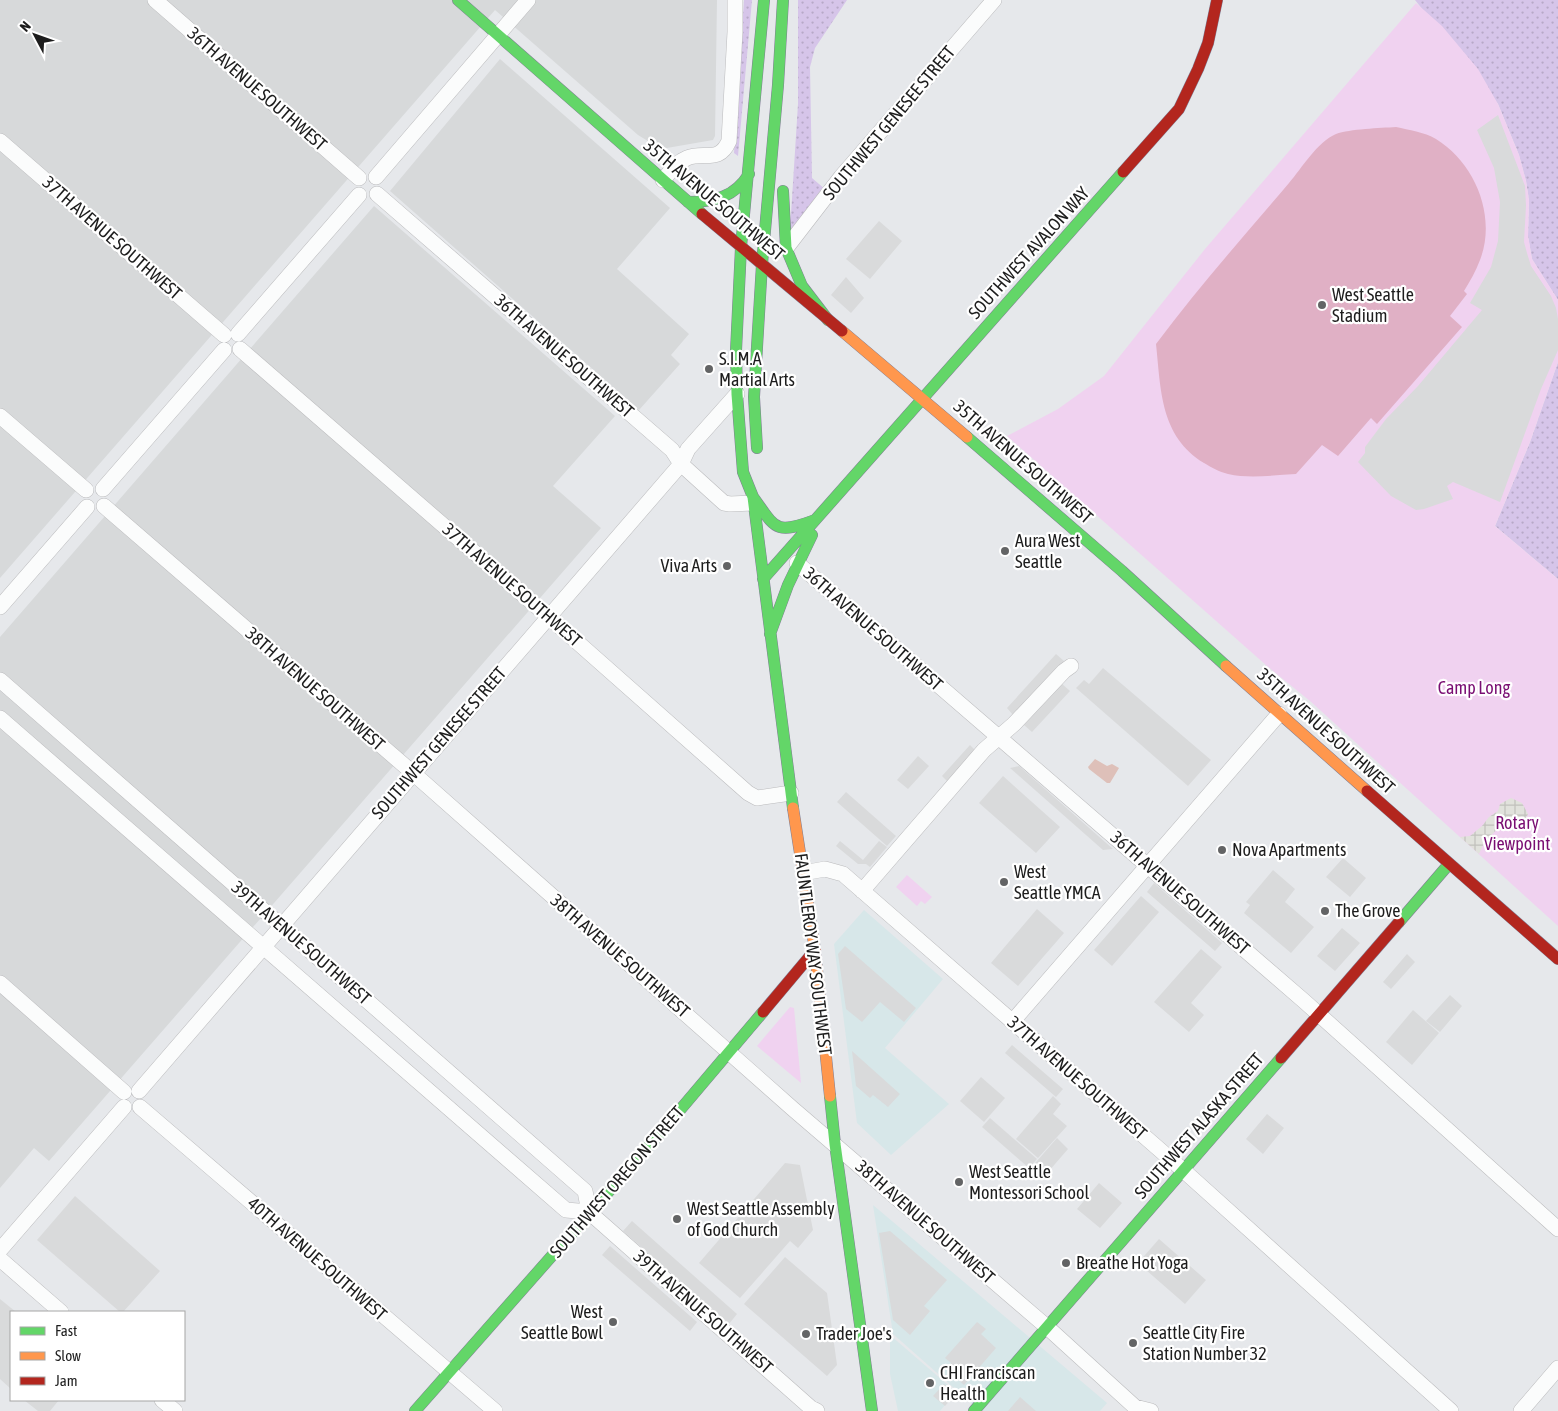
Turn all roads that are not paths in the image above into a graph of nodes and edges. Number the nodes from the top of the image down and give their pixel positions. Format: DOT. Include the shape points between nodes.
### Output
graph roads {
  1 [pos="155,0"];
  2 [pos="458,0"];
  3 [pos="528,0"];
  4 [pos="735,0"];
  5 [pos="764,0"];
  6 [pos="783,0"];
  7 [pos="994,0"];
  8 [pos="1217,0"];
  9 [pos="498,35"];
  10 [pos="778,86"];
  11 [pos="0,141"];
  12 [pos="785,142"];
  13 [pos="749,174"];
  14 [pos="376,177"];
  15 [pos="359,178"];
  16 [pos="663,180"];
  17 [pos="783,180"];
  18 [pos="378,194"];
  19 [pos="359,195"];
  20 [pos="688,202"];
  21 [pos="741,247"];
  22 [pos="786,248"];
  23 [pos="762,264"];
  24 [pos="828,320"];
  25 [pos="231,342"];
  26 [pos="737,394"];
  27 [pos="923,399"];
  28 [pos="0,416"];
  29 [pos="757,460"];
  30 [pos="681,464"];
  31 [pos="756,479"];
  32 [pos="103,489"];
  33 [pos="86,490"];
  34 [pos="753,500"];
  35 [pos="104,506"];
  36 [pos="828,506"];
  37 [pos="87,507"];
  38 [pos="815,520"];
  39 [pos="791,546"];
  40 [pos="797,564"];
  41 [pos="764,579"];
  42 [pos="0,607"];
  43 [pos="550,618"];
  44 [pos="770,634"];
  45 [pos="1071,666"];
  46 [pos="0,680"];
  47 [pos="1279,714"];
  48 [pos="0,718"];
  49 [pos="1000,737"];
  50 [pos="413,773"];
  51 [pos="791,793"];
  52 [pos="1449,864"];
  53 [pos="1148,865"];
  54 [pos="803,873"];
  55 [pos="862,891"];
  56 [pos="281,925"];
  57 [pos="263,947"];
  58 [pos="815,950"];
  59 [pos="1558,960"];
  60 [pos="0,983"];
  61 [pos="1319,1014"];
  62 [pos="1012,1022"];
  63 [pos="729,1052"];
  64 [pos="131,1091"];
  65 [pos="124,1107"];
  66 [pos="140,1107"];
  67 [pos="834,1144"];
  68 [pos="1183,1170"];
  69 [pos="589,1212"];
  70 [pos="1558,1229"];
  71 [pos="0,1250"];
  72 [pos="0,1259"];
  73 [pos="60,1311"];
  74 [pos="1047,1327"];
  75 [pos="1558,1368"];
  76 [pos="449,1372"];
  77 [pos="163,1401"];
  78 [pos="1136,1409"];
  79 [pos="175,1411"];
  80 [pos="415,1411"];
  81 [pos="494,1411"];
  82 [pos="817,1411"];
  83 [pos="872,1411"];
  84 [pos="974,1411"];
  85 [pos="1151,1411"];
  86 [pos="1451,1411"];
  87 [pos="1521,1411"];
  1 -- 15 [label="street, 36TH AVENUE SOUTHWEST"];
  2 -- 9 [label="main road, 35TH AVENUE SOUTHWEST"];
  3 -- 9 [label="street"];
  4 -- 16 [label="street" via="729,141 722,152 709,156 695,155 681,161"];
  5 -- 13 [label="main road, FAUNTLEROY WAY SOUTHWEST"];
  6 -- 10 [label="main road"];
  7 -- 22 [label="street, SOUTHWEST GENESEE STREET" via="841,178"];
  8 -- 27 [label="main road, SOUTHWEST AVALON WAY" via="1207,49 1179,108"];
  9 -- 14 [label="street"];
  9 -- 16 [label="main road, 35TH AVENUE SOUTHWEST"];
  10 -- 12 [label="main road"];
  10 -- 23 [label="main road"];
  11 -- 25 [label="street, 37TH AVENUE SOUTHWEST"];
  13 -- 20 [label="main road" via="737,190 722,198"];
  13 -- 21 [label="main road, FAUNTLEROY WAY SOUTHWEST"];
  14 -- 15 [label="street" via="368,174"];
  14 -- 18 [label="street" via="380,184"];
  15 -- 19 [label="street" via="356,186"];
  16 -- 20 [label="main road, 35TH AVENUE SOUTHWEST"];
  17 -- 22 [label="main road"];
  18 -- 19 [label="street" via="369,199"];
  18 -- 30 [label="street, 36TH AVENUE SOUTHWEST" via="672,450"];
  19 -- 25 [label="street"];
  20 -- 21 [label="main road, 35TH AVENUE SOUTHWEST"];
  21 -- 23 [label="main road, 35TH AVENUE SOUTHWEST"];
  21 -- 26 [label="main road, FAUNTLEROY WAY SOUTHWEST"];
  22 -- 24 [label="main road" via="802,286"];
  23 -- 24 [label="main road, 35TH AVENUE SOUTHWEST"];
  23 -- 29 [label="main road" via="754,397"];
  24 -- 27 [label="main road, 35TH AVENUE SOUTHWEST"];
  25 -- 32 [label="street"];
  25 -- 43 [label="street, 37TH AVENUE SOUTHWEST"];
  26 -- 30 [label="street, SOUTHWEST GENESEE STREET" via="688,449"];
  26 -- 34 [label="main road, FAUNTLEROY WAY SOUTHWEST" via="743,472"];
  27 -- 36 [label="main road, SOUTHWEST AVALON WAY"];
  27 -- 47 [label="main road, 35TH AVENUE SOUTHWEST" via="1122,570"];
  28 -- 33 [label="street"];
  30 -- 34 [label="street, 36TH AVENUE SOUTHWEST" via="724,503"];
  30 -- 43 [label="street, SOUTHWEST GENESEE STREET"];
  31 -- 34 [label="main road, FAUNTLEROY WAY SOUTHWEST"];
  32 -- 33 [label="street" via="94,485"];
  32 -- 35 [label="street" via="107,497"];
  33 -- 37 [label="street" via="83,498"];
  34 -- 38 [label="main road" via="779,527 787,529"];
  34 -- 41 [label="main road, FAUNTLEROY WAY SOUTHWEST"];
  35 -- 37 [label="street" via="98,509"];
  35 -- 50 [label="street, 38TH AVENUE SOUTHWEST"];
  36 -- 38 [label="main road, SOUTHWEST AVALON WAY"];
  36 -- 40 [label="main road, SOUTHWEST AVALON WAY"];
  37 -- 42 [label="street"];
  38 -- 39 [label="main road, SOUTHWEST AVALON WAY"];
  39 -- 40 [label="main road"];
  39 -- 41 [label="main road, SOUTHWEST AVALON WAY"];
  40 -- 44 [label="main road, SOUTHWEST AVALON WAY"];
  40 -- 49 [label="street, 36TH AVENUE SOUTHWEST"];
  41 -- 44 [label="main road, FAUNTLEROY WAY SOUTHWEST"];
  43 -- 50 [label="street, SOUTHWEST GENESEE STREET"];
  43 -- 51 [label="street, 37TH AVENUE SOUTHWEST" via="748,793 757,798"];
  44 -- 51 [label="main road, FAUNTLEROY WAY SOUTHWEST"];
  45 -- 49 [label="street"];
  46 -- 56 [label="street, 39TH AVENUE SOUTHWEST"];
  47 -- 52 [label="main road, 35TH AVENUE SOUTHWEST"];
  47 -- 53 [label="street"];
  48 -- 57 [label="street, 39TH AVENUE SOUTHWEST"];
  49 -- 53 [label="street, 36TH AVENUE SOUTHWEST"];
  49 -- 55 [label="street" via="984,750"];
  50 -- 56 [label="street, SOUTHWEST GENESEE STREET"];
  50 -- 63 [label="street, 38TH AVENUE SOUTHWEST"];
  51 -- 54 [label="main road, FAUNTLEROY WAY SOUTHWEST"];
  52 -- 59 [label="main road, 35TH AVENUE SOUTHWEST"];
  52 -- 61 [label="main road, SOUTHWEST ALASKA STREET"];
  53 -- 61 [label="street, 36TH AVENUE SOUTHWEST"];
  53 -- 62 [label="street"];
  54 -- 55 [label="street, 37TH AVENUE SOUTHWEST" via="832,870 843,874"];
  54 -- 58 [label="main road, FAUNTLEROY WAY SOUTHWEST"];
  55 -- 62 [label="street, 37TH AVENUE SOUTHWEST"];
  56 -- 57 [label="street, SOUTHWEST GENESEE STREET"];
  56 -- 69 [label="street, 39TH AVENUE SOUTHWEST" via="585,1191"];
  57 -- 64 [label="street, SOUTHWEST GENESEE STREET"];
  57 -- 69 [label="street, 39TH AVENUE SOUTHWEST" via="566,1210"];
  58 -- 63 [label="main road, SOUTHWEST OREGON STREET"];
  58 -- 67 [label="main road, FAUNTLEROY WAY SOUTHWEST"];
  60 -- 64 [label="street"];
  61 -- 68 [label="main road, SOUTHWEST ALASKA STREET"];
  61 -- 70 [label="street, 36TH AVENUE SOUTHWEST"];
  62 -- 68 [label="street, 37TH AVENUE SOUTHWEST"];
  63 -- 67 [label="street, 38TH AVENUE SOUTHWEST"];
  63 -- 69 [label="main road, SOUTHWEST OREGON STREET"];
  64 -- 65 [label="street" via="120,1099"];
  64 -- 66 [label="street" via="144,1099"];
  65 -- 66 [label="street" via="132,1111"];
  65 -- 71 [label="street"];
  66 -- 76 [label="street, 40TH AVENUE SOUTHWEST"];
  67 -- 74 [label="street, 38TH AVENUE SOUTHWEST"];
  67 -- 83 [label="main road, FAUNTLEROY WAY SOUTHWEST"];
  68 -- 74 [label="main road, SOUTHWEST ALASKA STREET"];
  68 -- 86 [label="street, 37TH AVENUE SOUTHWEST"];
  69 -- 76 [label="main road, SOUTHWEST OREGON STREET"];
  69 -- 82 [label="street, 39TH AVENUE SOUTHWEST"];
  72 -- 73 [label="street"];
  74 -- 78 [label="street, 38TH AVENUE SOUTHWEST"];
  74 -- 84 [label="main road, SOUTHWEST ALASKA STREET"];
  75 -- 87 [label="street"];
  76 -- 80 [label="main road, SOUTHWEST OREGON STREET"];
  76 -- 81 [label="street, 40TH AVENUE SOUTHWEST"];
  77 -- 79 [label="street"];
  78 -- 85 [label="street, 38TH AVENUE SOUTHWEST"];
}
